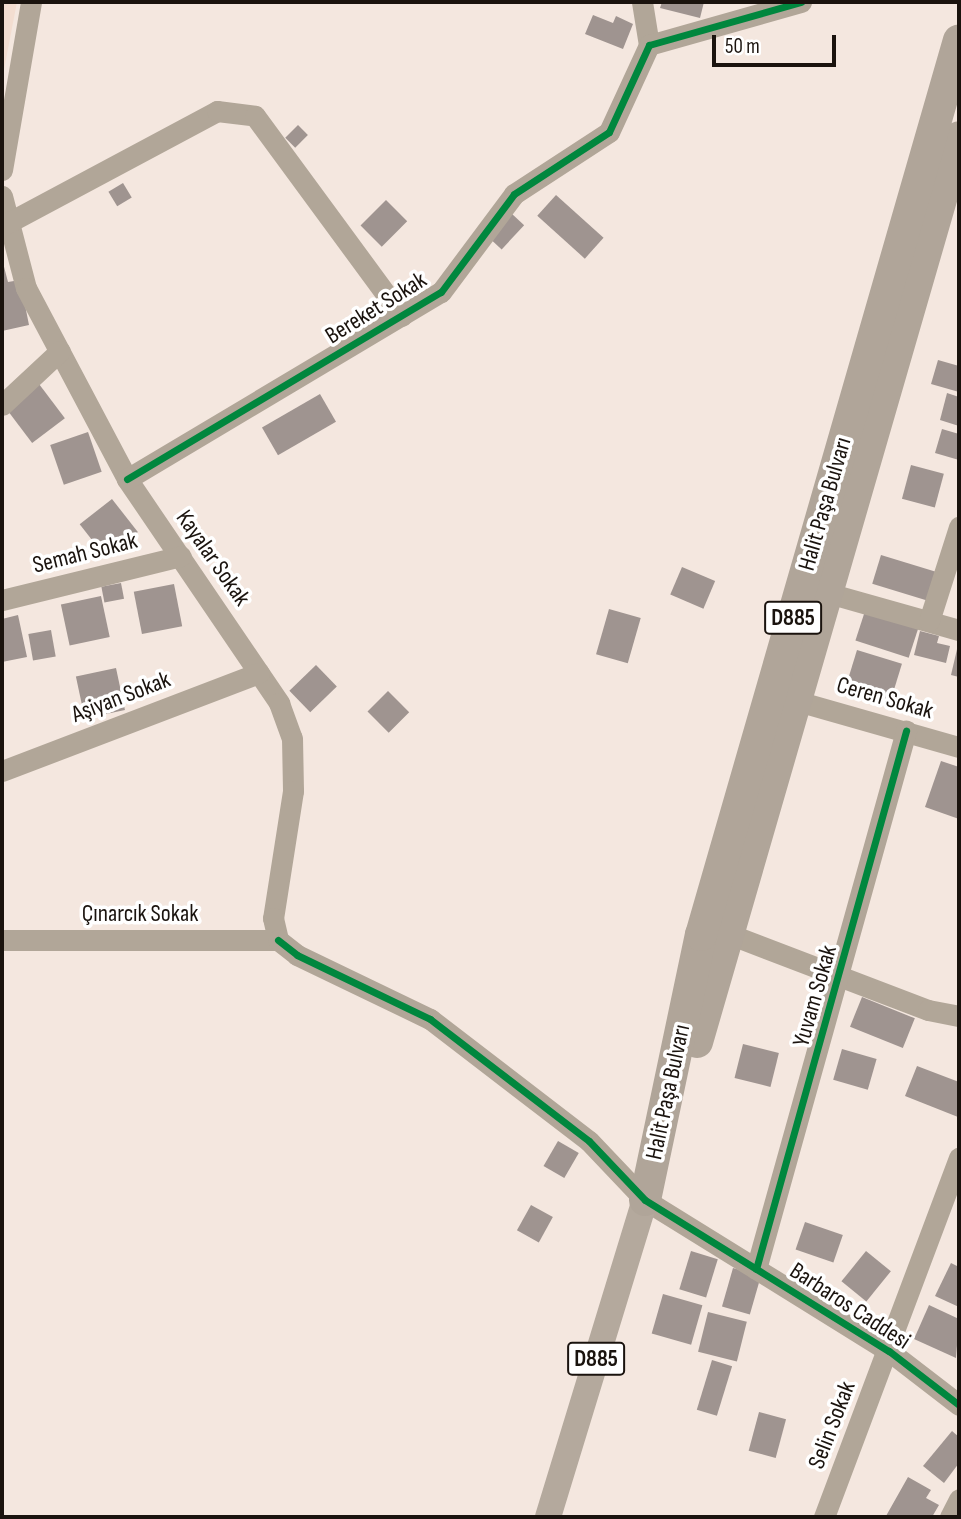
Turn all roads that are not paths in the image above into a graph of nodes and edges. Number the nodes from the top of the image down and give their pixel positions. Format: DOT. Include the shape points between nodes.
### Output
graph roads {
  1 [pos="31,2"];
  2 [pos="642,2"];
  3 [pos="801,2"];
  4 [pos="959,40"];
  5 [pos="649,45"];
  6 [pos="959,137"];
  7 [pos="2,170"];
  8 [pos="2,197"];
  9 [pos="5,224"];
  10 [pos="402,316"];
  11 [pos="60,351"];
  12 [pos="2,405"];
  13 [pos="128,479"];
  14 [pos="959,527"];
  15 [pos="181,556"];
  16 [pos="828,593"];
  17 [pos="2,600"];
  18 [pos="929,621"];
  19 [pos="959,630"];
  20 [pos="259,673"];
  21 [pos="797,701"];
  22 [pos="906,731"];
  23 [pos="959,747"];
  24 [pos="2,771"];
  25 [pos="729,934"];
  26 [pos="2,940"];
  27 [pos="278,940"];
  28 [pos="841,977"];
  29 [pos="959,1016"];
  30 [pos="959,1158"];
  31 [pos="645,1200"];
  32 [pos="756,1269"];
  33 [pos="889,1351"];
  34 [pos="959,1405"];
  35 [pos="959,1499"];
  36 [pos="832,1514"];
  37 [pos="548,1517"];
  38 [pos="950,1517"];
  1 -- 7 [label="street"];
  2 -- 5 [label="street"];
  3 -- 5 [label="street"];
  4 -- 31 [label="highway, Halit Paşa Bulvarı / D885" via="701,935"];
  5 -- 10 [label="street, Bereket Sokak" via="609,132 514,194 441,292"];
  6 -- 16 [label="highway, Halit Paşa Bulvarı / D885"];
  8 -- 9 [label="street, Kayalar Sokak"];
  9 -- 10 [label="street" via="217,111 255,116"];
  9 -- 11 [label="street, Kayalar Sokak" via="26,288"];
  10 -- 13 [label="street, Bereket Sokak"];
  11 -- 12 [label="street"];
  11 -- 13 [label="street, Kayalar Sokak"];
  13 -- 15 [label="street, Kayalar Sokak"];
  14 -- 18 [label="street"];
  15 -- 17 [label="street, Semah Sokak"];
  15 -- 20 [label="street, Kayalar Sokak"];
  16 -- 18 [label="street"];
  16 -- 21 [label="highway, Halit Paşa Bulvarı / D885"];
  18 -- 19 [label="street"];
  20 -- 24 [label="street, Aşiyan Sokak"];
  20 -- 27 [label="street, Kayalar Sokak" via="279,703 292,737 293,791 273,918"];
  21 -- 22 [label="street, Ceren Sokak"];
  21 -- 25 [label="highway, Halit Paşa Bulvarı / D885"];
  22 -- 23 [label="street, Ceren Sokak"];
  22 -- 28 [label="street, Yuvam Sokak"];
  25 -- 28 [label="street"];
  25 -- 31 [label="highway, Halit Paşa Bulvarı / D885"];
  26 -- 27 [label="street, Çınarcık Sokak"];
  27 -- 31 [label="street, Barbaros Caddesi" via="297,955 429,1018 589,1141"];
  28 -- 29 [label="street" via="928,1010"];
  28 -- 32 [label="street, Yuvam Sokak"];
  30 -- 33 [label="street, Selin Sokak"];
  31 -- 32 [label="street, Barbaros Caddesi"];
  31 -- 37 [label="main road, D885"];
  32 -- 33 [label="street, Barbaros Caddesi"];
  33 -- 34 [label="street, Barbaros Caddesi"];
  33 -- 36 [label="street, Selin Sokak"];
  35 -- 38 [label="street"];
}
